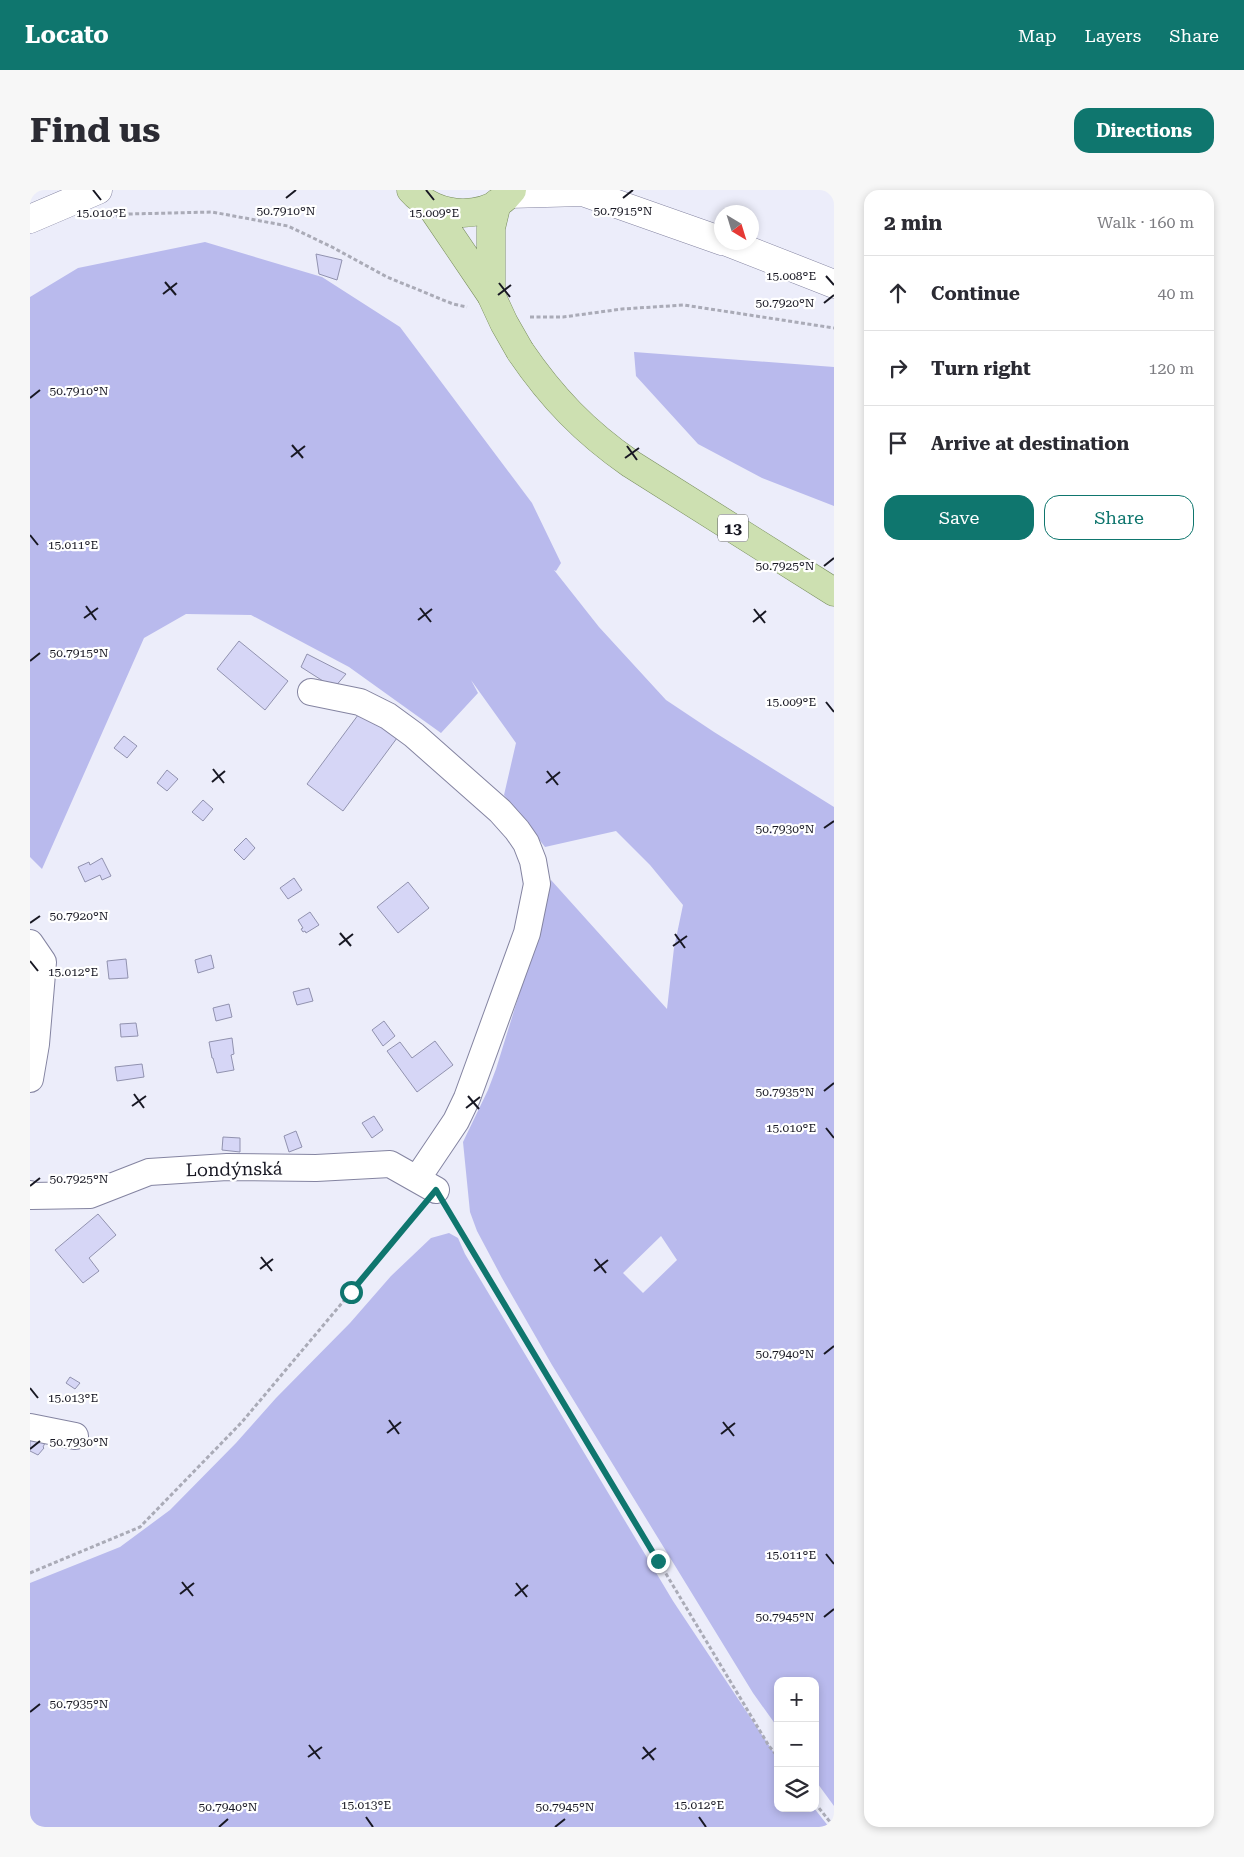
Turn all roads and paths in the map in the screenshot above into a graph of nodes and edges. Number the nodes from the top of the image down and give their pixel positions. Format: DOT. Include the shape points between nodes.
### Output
graph roads {
  1 [pos="98,190"];
  2 [pos="582,191"];
  3 [pos="506,196"];
  4 [pos="420,198"];
  5 [pos="30,219"];
  6 [pos="95,219"];
  7 [pos="714,238"];
  8 [pos="747,250"];
  9 [pos="834,284"];
  10 [pos="481,302"];
  11 [pos="529,317"];
  12 [pos="834,328"];
  13 [pos="834,592"];
  14 [pos="311,692"];
  15 [pos="30,943"];
  16 [pos="30,1079"];
  17 [pos="427,1185"];
  18 [pos="30,1194"];
  19 [pos="30,1427"];
  20 [pos="75,1436"];
  21 [pos="30,1573"];
  22 [pos="774,1752"];
  23 [pos="819,1808"];
  24 [pos="834,1827"];
  1 -- 5 [label="street"];
  2 -- 3 [label="street"];
  2 -- 7 [label="street"];
  3 -- 4 [label="main road, 13" via="470,213 443,211"];
  3 -- 10 [label="main road, 13" via="492,228"];
  4 -- 10 [label="main road, 13" via="453,242"];
  6 -- 10 [label="path" via="129,214 212,212 288,226 387,277 453,304"];
  8 -- 9 [label="street"];
  10 -- 13 [label="main road, 13, bridge" via="504,323 520,351 558,402 605,446"];
  11 -- 12 [label="path" via="563,317 684,305"];
  14 -- 17 [label="street" via="360,702 388,716 414,735 500,811 526,843 533,861 537,884 527,933 468,1098"];
  15 -- 16 [label="street" via="43,962"];
  17 -- 18 [label="street, Londýnská" via="390,1164 316,1168 227,1167 149,1172 90,1195"];
  17 -- 21 [label="path" via="242,1422 140,1527"];
  17 -- 22 [label="path"];
  19 -- 20 [label="street"];
  23 -- 24 [label="path"];
}
